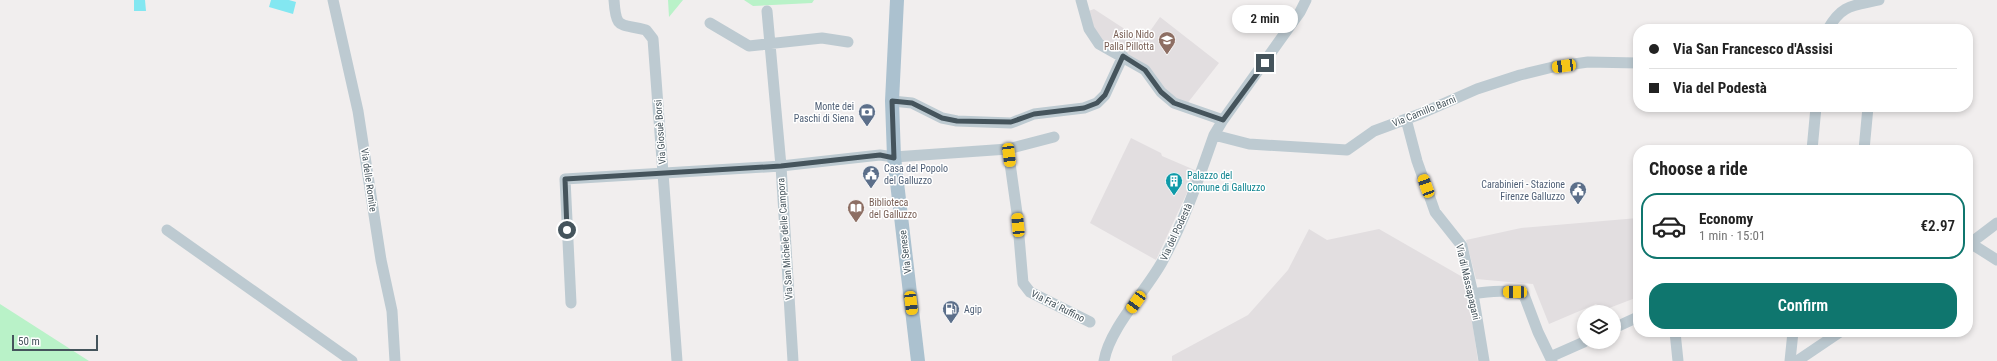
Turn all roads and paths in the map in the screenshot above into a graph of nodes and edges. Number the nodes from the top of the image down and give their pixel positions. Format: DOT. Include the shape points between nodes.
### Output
graph roads {
  1 [pos="333,0"];
  2 [pos="614,0"];
  3 [pos="897,0"];
  4 [pos="1081,0"];
  5 [pos="1306,0"];
  6 [pos="1879,0"];
  7 [pos="767,11"];
  8 [pos="710,23"];
  9 [pos="1831,24"];
  10 [pos="848,42"];
  11 [pos="771,45"];
  12 [pos="1123,56"];
  13 [pos="1633,63"];
  14 [pos="892,101"];
  15 [pos="1816,112"];
  16 [pos="1868,112"];
  17 [pos="1406,119"];
  18 [pos="1223,120"];
  19 [pos="1214,135"];
  20 [pos="1054,137"];
  21 [pos="1812,145"];
  22 [pos="1864,145"];
  23 [pos="1008,148"];
  24 [pos="894,158"];
  25 [pos="781,166"];
  26 [pos="664,174"];
  27 [pos="1997,223"];
  28 [pos="167,230"];
  29 [pos="1973,241"];
  30 [pos="1973,246"];
  31 [pos="1997,260"];
  32 [pos="1473,294"];
  33 [pos="570,303"];
  34 [pos="1633,319"];
  35 [pos="1090,322"];
  36 [pos="1621,325"];
  37 [pos="1676,337"];
  38 [pos="1792,337"];
  39 [pos="1833,337"];
  40 [pos="1577,346"];
  41 [pos="1551,359"];
  42 [pos="352,361"];
  43 [pos="395,361"];
  44 [pos="677,361"];
  45 [pos="793,361"];
  46 [pos="918,361"];
  47 [pos="1104,361"];
  48 [pos="1484,361"];
  49 [pos="1678,361"];
  50 [pos="1790,361"];
  51 [pos="1797,361"];
  1 -- 43 [label="street, Via delle Romite" via="358,111 381,260 392,311"];
  2 -- 26 [label="street, Via Giosuè Borsi" via="618,22 624,26 646,30 652,39"];
  3 -- 14 [label="main road, Via Senese"];
  4 -- 12 [label="street" via="1086,22 1094,39"];
  5 -- 18 [label="street, Via del Podestà" via="1281,41"];
  6 -- 9 [label="street" via="1846,7"];
  7 -- 11 [label="street, Via San Michele delle Campora"];
  8 -- 11 [label="street" via="749,46"];
  10 -- 11 [label="street" via="822,38"];
  11 -- 25 [label="street, Via San Michele delle Campora"];
  12 -- 14 [label="street" via="1105,95 1097,103 1084,108 1034,114 1011,122 950,120 912,103"];
  12 -- 18 [label="street" via="1145,70 1161,92 1174,103"];
  13 -- 17 [label="street, Via Camillo Barni" via="1588,62 1520,75 1477,89"];
  14 -- 24 [label="main road, Via Senese"];
  15 -- 21 [label="street"];
  16 -- 22 [label="street"];
  17 -- 19 [label="street, Via Camillo Barni" via="1374,130 1347,150 1249,144"];
  17 -- 32 [label="street, Via di Massapagani" via="1417,161 1435,212 1462,246"];
  18 -- 19 [label="street, Via del Podestà"];
  19 -- 47 [label="street, Via del Podestà" via="1174,238 1162,262 1112,336"];
  20 -- 23 [label="street"];
  23 -- 24 [label="street"];
  23 -- 35 [label="street, Via Fra' Ruffino" via="1025,288"];
  24 -- 25 [label="street" via="880,155"];
  24 -- 46 [label="main road, Via Senese"];
  25 -- 26 [label="street"];
  25 -- 45 [label="street, Via San Michele delle Campora"];
  26 -- 33 [label="street" via="565,179"];
  26 -- 44 [label="street, Via Giosuè Borsi"];
  27 -- 29 [label="street"];
  28 -- 42 [label="street"];
  30 -- 31 [label="street"];
  32 -- 41 [label="street" via="1515,292 1524,295"];
  32 -- 48 [label="street, Via di Massapagani"];
  34 -- 36 [label="street"];
  37 -- 49 [label="street"];
  38 -- 50 [label="street"];
  39 -- 51 [label="street"];
  40 -- 41 [label="street"];
}
